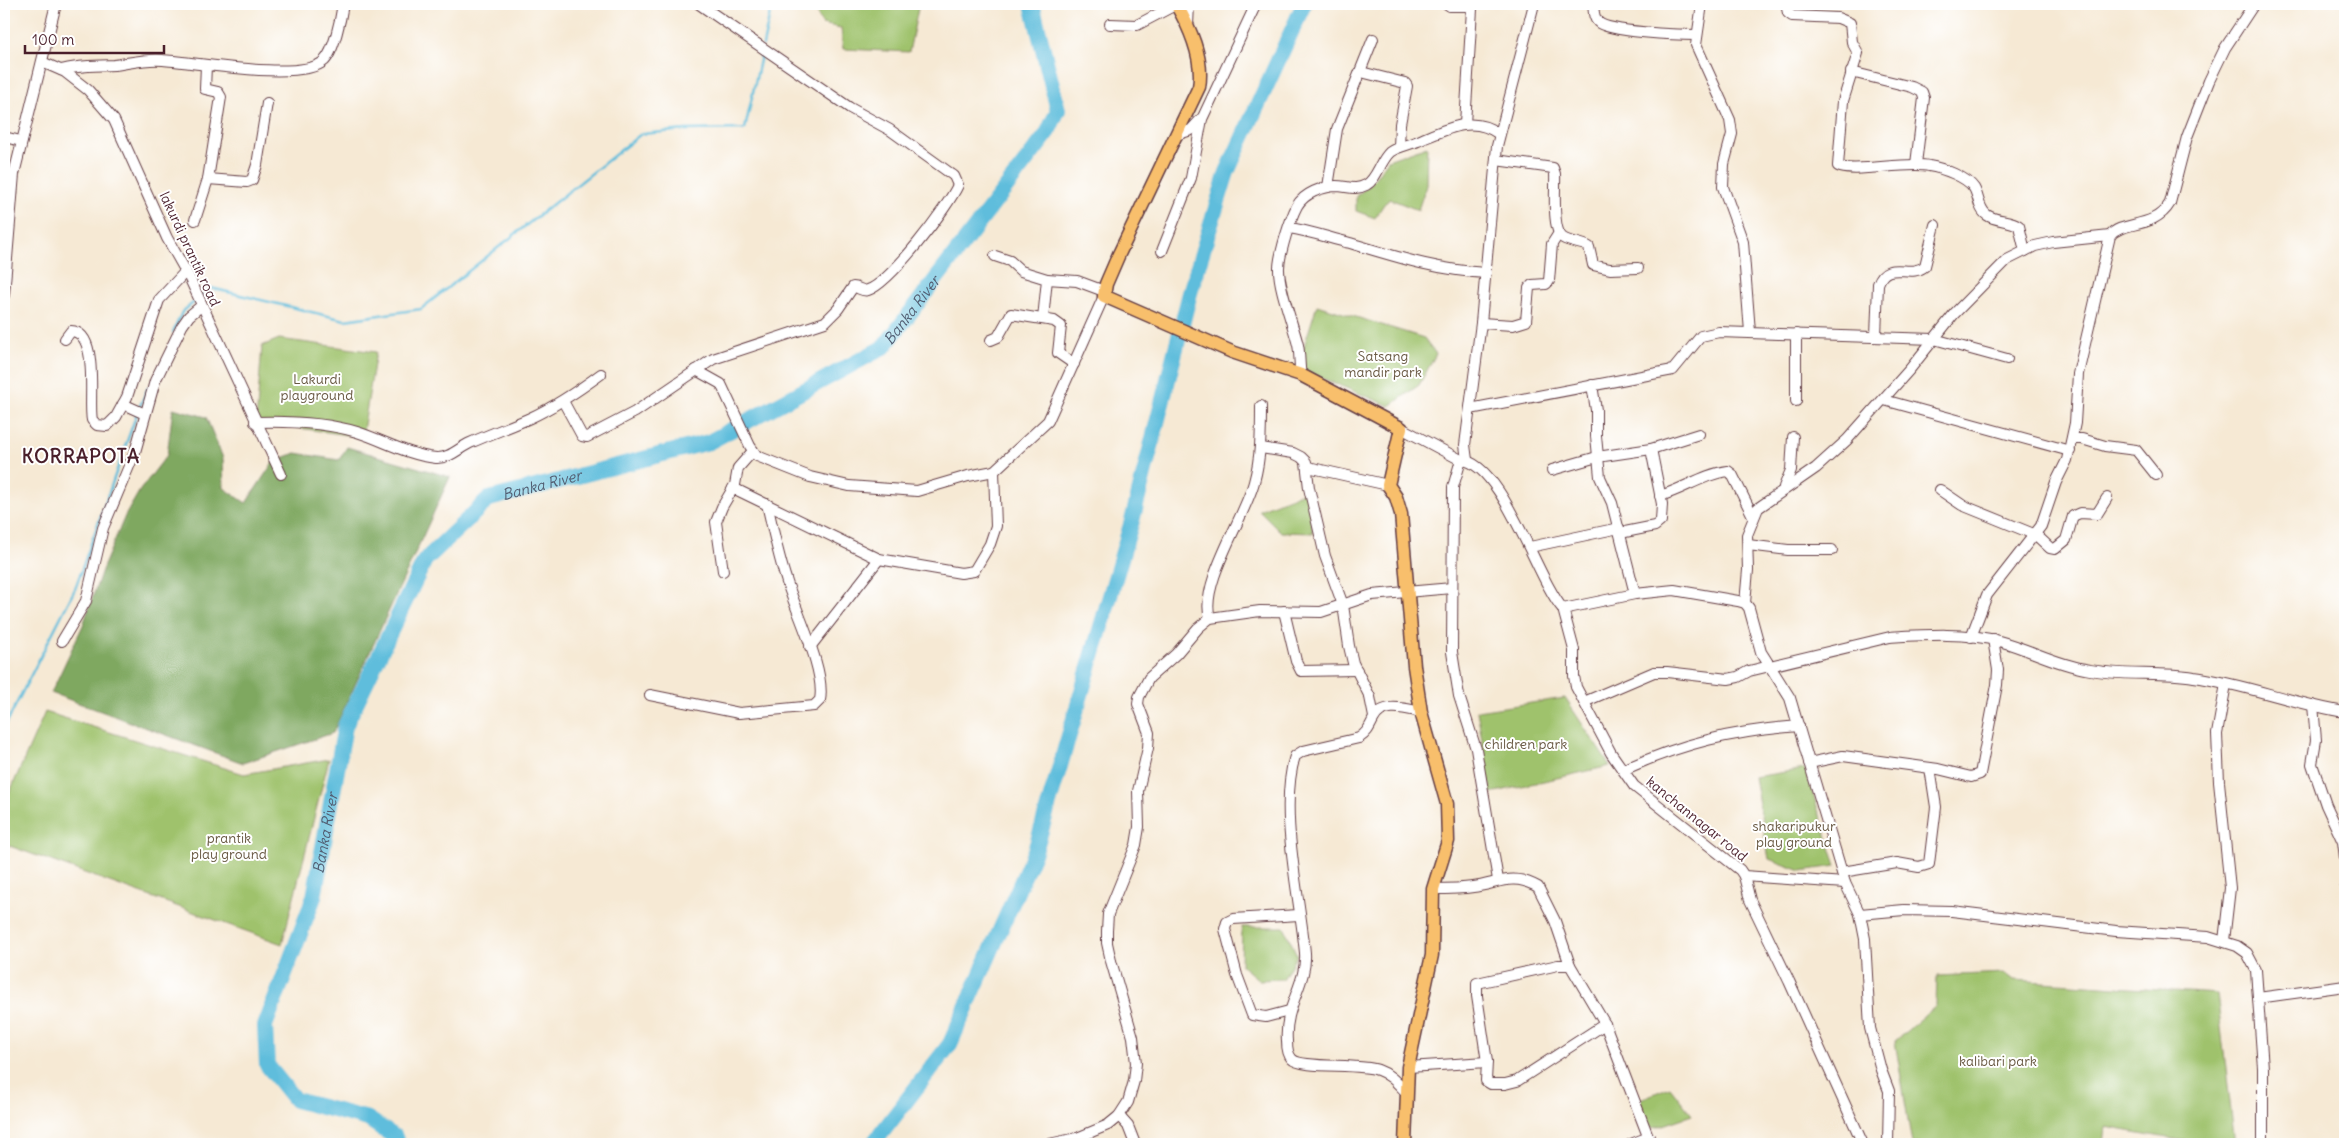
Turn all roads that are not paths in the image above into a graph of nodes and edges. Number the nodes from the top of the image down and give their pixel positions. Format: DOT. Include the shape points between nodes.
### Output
graph roads {
  1 [pos="56,4"];
  2 [pos="343,4"];
  3 [pos="699,4"];
  4 [pos="1176,4"];
  5 [pos="1189,4"];
  6 [pos="1256,4"];
  7 [pos="1447,4"];
  8 [pos="1534,4"];
  9 [pos="1593,4"];
  10 [pos="1702,4"];
  11 [pos="1786,4"];
  12 [pos="2254,4"];
  13 [pos="1110,24"];
  14 [pos="1188,26"];
  15 [pos="1696,35"];
  16 [pos="1373,39"];
  17 [pos="42,62"];
  18 [pos="206,65"];
  19 [pos="61,70"];
  20 [pos="1361,72"];
  21 [pos="1851,72"];
  22 [pos="267,103"];
  23 [pos="1203,117"];
  24 [pos="1465,124"];
  25 [pos="1499,134"];
  26 [pos="1176,135"];
  27 [pos="4,137"];
  28 [pos="22,141"];
  29 [pos="1399,147"];
  30 [pos="1496,160"];
  31 [pos="1916,164"];
  32 [pos="208,179"];
  33 [pos="1328,187"];
  34 [pos="195,220"];
  35 [pos="1935,225"];
  36 [pos="1290,228"];
  37 [pos="1559,233"];
  38 [pos="2110,236"];
  39 [pos="6,245"];
  40 [pos="1162,251"];
  41 [pos="2025,251"];
  42 [pos="995,256"];
  43 [pos="1638,268"];
  44 [pos="186,271"];
  45 [pos="1486,273"];
  46 [pos="1047,279"];
  47 [pos="1104,294"];
  48 [pos="4,295"];
  49 [pos="200,304"];
  50 [pos="1042,318"];
  51 [pos="1481,323"];
  52 [pos="1750,332"];
  53 [pos="1796,334"];
  54 [pos="1876,336"];
  55 [pos="65,339"];
  56 [pos="1934,339"];
  57 [pos="990,340"];
  58 [pos="2007,359"];
  59 [pos="1074,364"];
  60 [pos="696,370"];
  61 [pos="601,374"];
  62 [pos="1301,374"];
  63 [pos="1592,385"];
  64 [pos="1884,400"];
  65 [pos="563,401"];
  66 [pos="1796,401"];
  67 [pos="1261,406"];
  68 [pos="135,409"];
  69 [pos="1470,409"];
  70 [pos="255,422"];
  71 [pos="1400,428"];
  72 [pos="1699,434"];
  73 [pos="1793,437"];
  74 [pos="2073,439"];
  75 [pos="1261,448"];
  76 [pos="1651,449"];
  77 [pos="750,451"];
  78 [pos="2070,451"];
  79 [pos="1597,457"];
  80 [pos="1464,460"];
  81 [pos="1308,467"];
  82 [pos="1552,470"];
  83 [pos="994,471"];
  84 [pos="281,474"];
  85 [pos="2156,475"];
  86 [pos="1388,485"];
  87 [pos="734,488"];
  88 [pos="1782,490"];
  89 [pos="1940,490"];
  90 [pos="1660,496"];
  91 [pos="2108,498"];
  92 [pos="767,504"];
  93 [pos="1753,516"];
  94 [pos="1619,530"];
  95 [pos="2036,535"];
  96 [pos="1748,545"];
  97 [pos="1530,548"];
  98 [pos="1832,550"];
  99 [pos="879,558"];
  100 [pos="723,571"];
  101 [pos="1452,588"];
  102 [pos="1410,593"];
  103 [pos="1634,594"];
  104 [pos="1745,603"];
  105 [pos="1342,604"];
  106 [pos="1563,609"];
  107 [pos="1284,612"];
  108 [pos="1210,618"];
  109 [pos="1971,637"];
  110 [pos="1993,639"];
  111 [pos="62,640"];
  112 [pos="810,647"];
  113 [pos="1770,666"];
  114 [pos="1357,670"];
  115 [pos="2226,684"];
  116 [pos="650,695"];
  117 [pos="1584,702"];
  118 [pos="2313,705"];
  119 [pos="1421,712"];
  120 [pos="2345,712"];
  121 [pos="1374,718"];
  122 [pos="1799,726"];
  123 [pos="1809,763"];
  124 [pos="1930,768"];
  125 [pos="1623,770"];
  126 [pos="2345,858"];
  127 [pos="1842,872"];
  128 [pos="1744,876"];
  129 [pos="1498,880"];
  130 [pos="1845,883"];
  131 [pos="1433,889"];
  132 [pos="1860,914"];
  133 [pos="1299,915"];
  134 [pos="2224,941"];
  135 [pos="1570,966"];
  136 [pos="2345,986"];
  137 [pos="2258,998"];
  138 [pos="1289,1011"];
  139 [pos="1605,1024"];
  140 [pos="1488,1062"];
  141 [pos="1408,1067"];
  142 [pos="1407,1093"];
  143 [pos="1119,1116"];
  144 [pos="1650,1141"];
  145 [pos="1049,1144"];
  146 [pos="1135,1144"];
  147 [pos="1405,1144"];
  148 [pos="1631,1144"];
  149 [pos="1862,1144"];
  150 [pos="1888,1144"];
  151 [pos="2263,1144"];
  1 -- 17 [label="street"];
  2 -- 18 [label="street" via="329,53 317,65 291,70"];
  3 -- 60 [label="street" via="850,108 890,130 954,176 958,185 901,262 870,290 854,287 825,322 726,354"];
  4 -- 13 [label="street" via="1137,25"];
  4 -- 14 [label="main road"];
  5 -- 14 [label="street"];
  6 -- 23 [label="street"];
  7 -- 24 [label="street" via="1470,6 1472,9"];
  8 -- 25 [label="street"];
  9 -- 15 [label="street" via="1594,16 1603,26"];
  10 -- 15 [label="street"];
  11 -- 21 [label="street" via="1792,16 1838,18 1850,23 1852,42 1858,53"];
  12 -- 38 [label="street" via="2225,48 2209,81 2187,138 2170,203 2152,220 2118,230"];
  14 -- 26 [label="main road" via="1201,78"];
  15 -- 52 [label="street" via="1699,57 1709,71 1730,120 1732,134 1724,164 1723,187 1743,242"];
  16 -- 20 [label="street"];
  17 -- 19 [label="street, lakurdi prantik road"];
  17 -- 28 [label="street"];
  18 -- 19 [label="street" via="161,59 80,65"];
  18 -- 32 [label="street" via="206,89 218,92 221,97"];
  19 -- 44 [label="street, lakurdi prantik road" via="88,90 114,120"];
  20 -- 29 [label="street" via="1407,86"];
  20 -- 33 [label="street" via="1336,129"];
  21 -- 31 [label="street" via="1922,92"];
  21 -- 31 [label="street" via="1843,101 1838,166 1852,169"];
  22 -- 32 [label="street" via="252,180"];
  23 -- 26 [label="street" via="1191,130"];
  23 -- 40 [label="street" via="1191,178"];
  24 -- 25 [label="street" via="1490,127"];
  24 -- 29 [label="street" via="1451,126"];
  25 -- 30 [label="street"];
  26 -- 47 [label="main road" via="1119,254"];
  27 -- 28 [label="street"];
  28 -- 39 [label="street" via="14,174"];
  29 -- 33 [label="street" via="1384,158 1365,186"];
  30 -- 37 [label="street" via="1553,168"];
  30 -- 45 [label="street"];
  31 -- 41 [label="street" via="1930,166 1969,183 1985,214 2019,226"];
  32 -- 34 [label="street"];
  33 -- 36 [label="street" via="1301,200"];
  35 -- 54 [label="street" via="1925,266 1916,270 1885,272 1881,278"];
  36 -- 45 [label="street" via="1451,271"];
  36 -- 62 [label="street" via="1279,268 1298,347"];
  37 -- 43 [label="street" via="1563,238 1589,247 1593,265 1610,269"];
  37 -- 51 [label="street" via="1552,244 1549,281 1529,288 1526,321 1513,325"];
  38 -- 41 [label="street" via="2053,242"];
  38 -- 74 [label="street" via="2078,374"];
  39 -- 48 [label="street"];
  41 -- 56 [label="street" via="1995,270"];
  42 -- 46 [label="street" via="1010,261 1021,271"];
  44 -- 49 [label="street, lakurdi prantik road"];
  44 -- 68 [label="street" via="159,300"];
  45 -- 51 [label="street"];
  46 -- 47 [label="street" via="1077,281"];
  46 -- 50 [label="street"];
  47 -- 59 [label="street"];
  47 -- 62 [label="main road" via="1232,352"];
  49 -- 68 [label="street" via="189,316 155,381"];
  49 -- 70 [label="street, lakurdi prantik road"];
  50 -- 57 [label="street" via="1011,314 998,337"];
  50 -- 59 [label="street" via="1061,326 1058,353"];
  51 -- 69 [label="street"];
  52 -- 53 [label="street"];
  52 -- 63 [label="street" via="1708,334 1696,342 1673,370"];
  53 -- 54 [label="street"];
  53 -- 66 [label="street"];
  54 -- 56 [label="street"];
  55 -- 68 [label="street" via="71,331 84,339 92,374 90,412 94,423 102,426 111,424"];
  56 -- 58 [label="street"];
  56 -- 64 [label="street"];
  59 -- 83 [label="street" via="1048,422"];
  60 -- 65 [label="street" via="636,412 586,437 582,436"];
  60 -- 77 [label="street" via="721,384"];
  61 -- 65 [label="street"];
  62 -- 71 [label="main road"];
  63 -- 69 [label="street"];
  63 -- 79 [label="street"];
  64 -- 78 [label="street"];
  64 -- 88 [label="street" via="1816,468"];
  65 -- 70 [label="street" via="453,454 438,458 407,452 358,432 332,426 287,421"];
  67 -- 75 [label="street"];
  68 -- 111 [label="street" via="135,452 103,528 86,601"];
  69 -- 80 [label="street"];
  70 -- 84 [label="street, lakurdi prantik road"];
  71 -- 80 [label="street, kanchannagar road"];
  71 -- 86 [label="main road"];
  72 -- 76 [label="street"];
  73 -- 88 [label="street" via="1790,478"];
  74 -- 78 [label="street"];
  74 -- 85 [label="street" via="2140,451 2144,462"];
  75 -- 81 [label="street" via="1301,457"];
  75 -- 108 [label="street" via="1254,484 1208,600"];
  76 -- 79 [label="street"];
  76 -- 90 [label="street"];
  77 -- 83 [label="street" via="764,460 810,477 882,490 917,491"];
  77 -- 87 [label="street" via="738,468"];
  78 -- 95 [label="street"];
  79 -- 82 [label="street"];
  79 -- 94 [label="street" via="1600,477 1612,503"];
  80 -- 97 [label="street, kanchannagar road" via="1484,473 1514,516"];
  80 -- 101 [label="street" via="1453,487"];
  81 -- 86 [label="street"];
  81 -- 105 [label="street" via="1309,488"];
  83 -- 99 [label="street" via="994,534 974,571 961,573"];
  86 -- 102 [label="main road" via="1401,514"];
  87 -- 92 [label="street"];
  87 -- 100 [label="street" via="716,522"];
  88 -- 93 [label="street" via="1758,508"];
  89 -- 95 [label="street" via="1962,505"];
  90 -- 93 [label="street" via="1676,492 1704,477 1728,471"];
  90 -- 94 [label="street" via="1660,524"];
  91 -- 95 [label="street" via="2096,514 2073,516 2066,540 2059,548 2050,548"];
  92 -- 99 [label="street"];
  92 -- 112 [label="street" via="786,580"];
  93 -- 96 [label="street" via="1747,535"];
  94 -- 97 [label="street"];
  94 -- 103 [label="street"];
  95 -- 109 [label="street" via="1987,594"];
  96 -- 98 [label="street" via="1788,550"];
  96 -- 104 [label="street"];
  97 -- 106 [label="street, kanchannagar road"];
  99 -- 112 [label="street"];
  101 -- 102 [label="street"];
  101 -- 129 [label="street" via="1455,676 1476,749"];
  102 -- 105 [label="street" via="1372,595"];
  102 -- 119 [label="main road" via="1414,666"];
  103 -- 104 [label="street" via="1674,590"];
  103 -- 106 [label="street"];
  104 -- 113 [label="street" via="1754,619 1761,652"];
  105 -- 107 [label="street" via="1321,612"];
  105 -- 114 [label="street"];
  106 -- 117 [label="street, kanchannagar road" via="1574,650 1574,676"];
  107 -- 108 [label="street" via="1260,611"];
  107 -- 114 [label="street" via="1301,671"];
  108 -- 143 [label="street" via="1149,678 1139,697 1140,712 1149,733 1138,791 1139,827 1136,845 1108,914 1107,931 1109,952 1136,1063 1128,1102"];
  109 -- 110 [label="street"];
  109 -- 113 [label="street" via="1890,637"];
  110 -- 115 [label="street" via="2083,669 2133,675 2192,676"];
  110 -- 124 [label="street" via="1998,670 1980,774 1971,777"];
  112 -- 116 [label="street" via="822,692 814,706 740,713"];
  113 -- 117 [label="street" via="1728,679 1654,672"];
  113 -- 122 [label="street" via="1790,698"];
  114 -- 121 [label="street" via="1370,697"];
  115 -- 118 [label="street"];
  115 -- 134 [label="street" via="2217,734 2230,888"];
  117 -- 125 [label="street, kanchannagar road"];
  118 -- 120 [label="street"];
  118 -- 126 [label="street" via="2316,740 2312,764 2343,842"];
  119 -- 121 [label="street" via="1388,708"];
  119 -- 131 [label="main road" via="1447,804 1448,841"];
  121 -- 133 [label="street" via="1366,734 1359,738 1295,756 1288,787"];
  122 -- 123 [label="street"];
  122 -- 125 [label="street" via="1756,729 1682,746"];
  123 -- 124 [label="street" via="1842,756"];
  123 -- 127 [label="street"];
  124 -- 127 [label="street" via="1936,807 1929,864 1919,867 1897,863"];
  125 -- 128 [label="street, kanchannagar road" via="1634,786"];
  127 -- 130 [label="street"];
  128 -- 130 [label="street, kanchannagar road"];
  128 -- 149 [label="street" via="1750,900 1790,981"];
  129 -- 131 [label="street" via="1474,887"];
  129 -- 135 [label="street" via="1519,879 1538,887 1555,921"];
  130 -- 132 [label="street"];
  131 -- 141 [label="main road" via="1432,955"];
  132 -- 134 [label="street" via="1904,910 1952,911"];
  132 -- 150 [label="street" via="1865,939 1870,1028 1880,1070 1889,1091"];
  133 -- 138 [label="street" via="1305,965"];
  133 -- 138 [label="street" via="1233,919 1227,922 1225,929 1236,975 1252,1015 1266,1017"];
  134 -- 137 [label="street" via="2237,946 2252,960"];
  135 -- 139 [label="street"];
  135 -- 140 [label="street" via="1558,965 1477,983"];
  136 -- 137 [label="street"];
  137 -- 151 [label="street" via="2263,1068"];
  138 -- 142 [label="street" via="1286,1038 1292,1059 1301,1064 1364,1066 1379,1070"];
  139 -- 140 [label="street" via="1517,1081 1504,1084 1486,1081"];
  139 -- 144 [label="street"];
  140 -- 141 [label="street"];
  141 -- 142 [label="main road"];
  142 -- 147 [label="main road"];
  143 -- 145 [label="street" via="1108,1125 1077,1138"];
  143 -- 146 [label="street" via="1128,1126"];
  144 -- 148 [label="street"];
}
